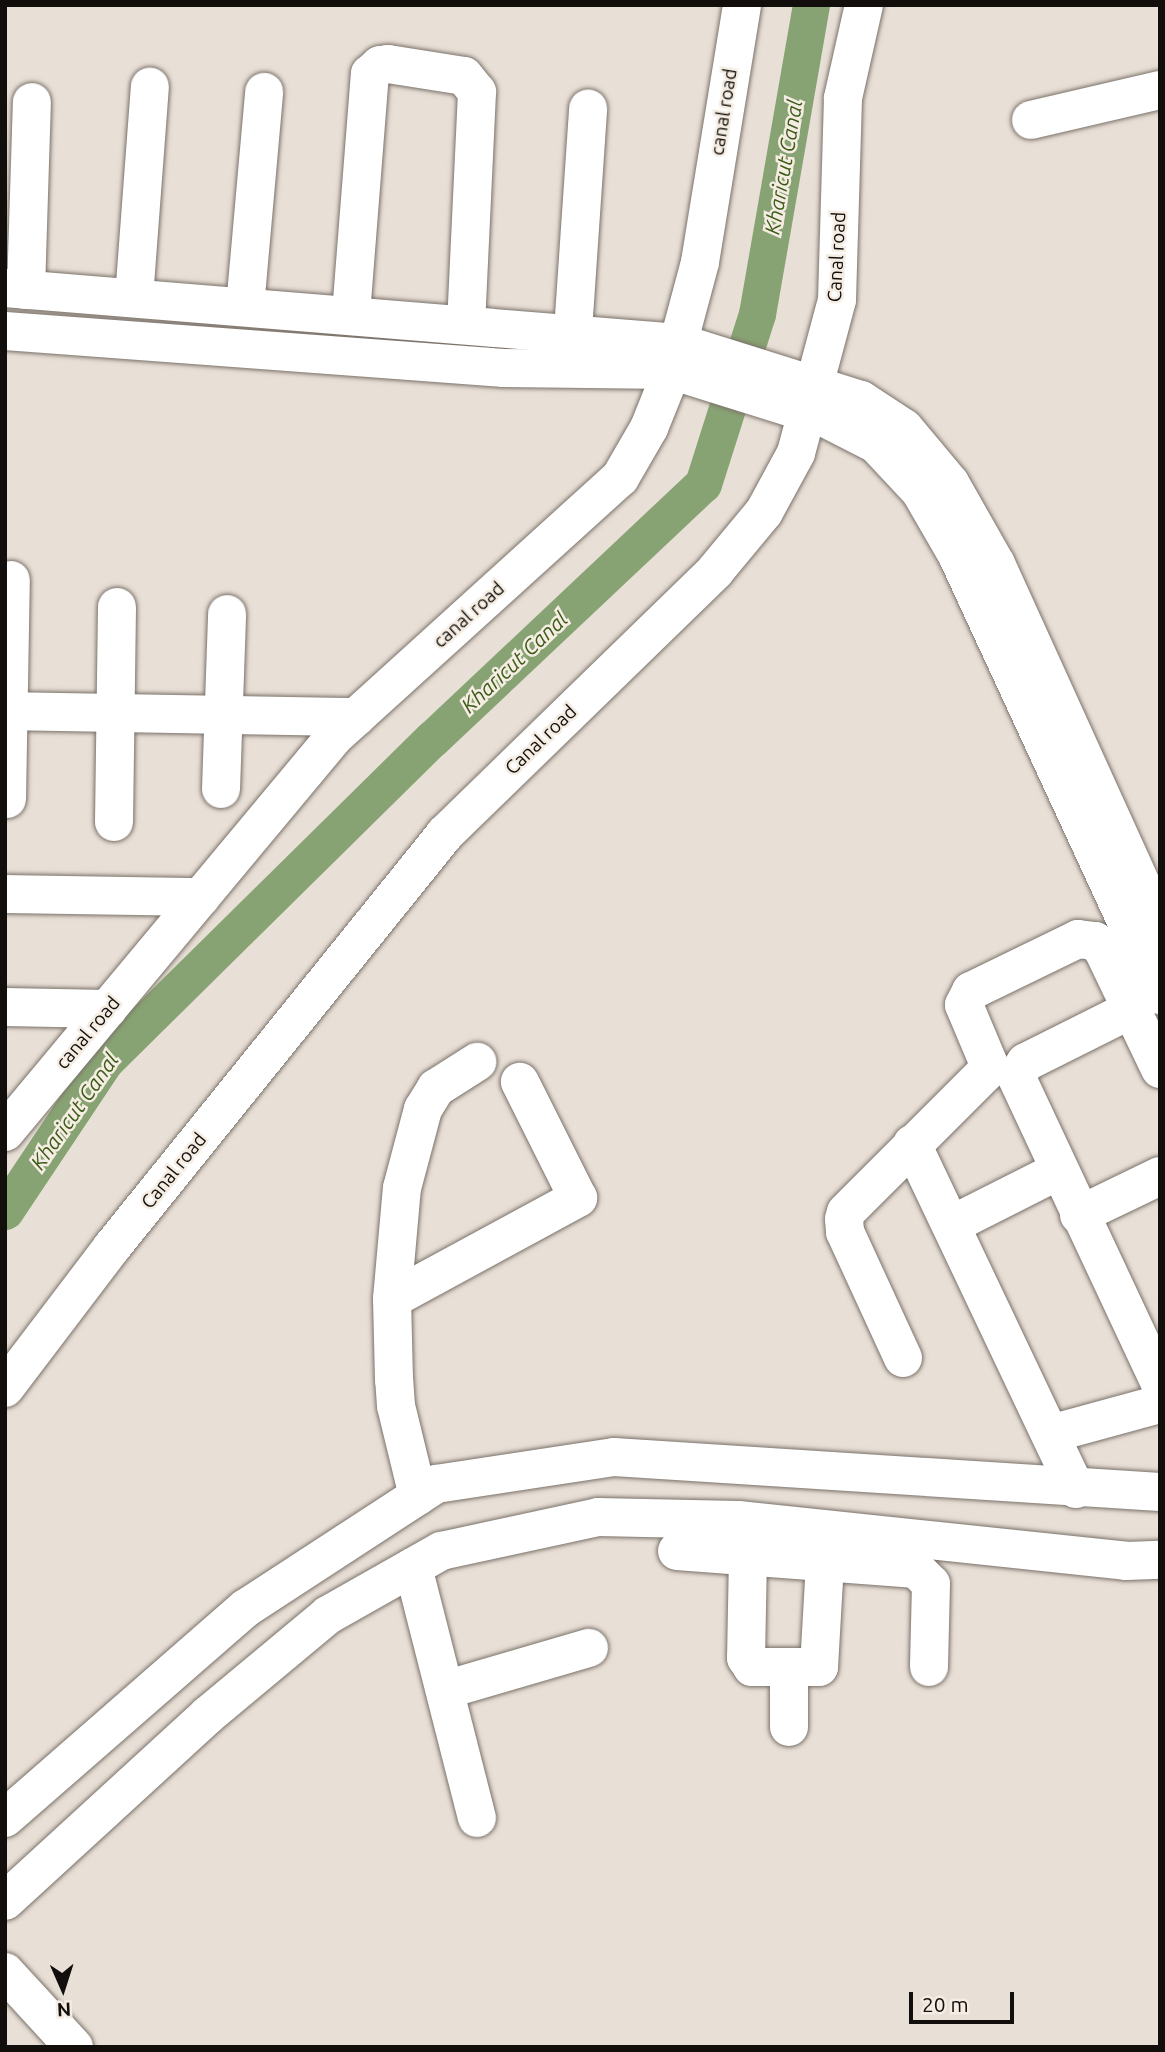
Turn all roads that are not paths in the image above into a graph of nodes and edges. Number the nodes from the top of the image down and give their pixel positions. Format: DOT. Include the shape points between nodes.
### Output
graph roads {
  1 [pos="742,5"];
  2 [pos="864,5"];
  3 [pos="150,87"];
  4 [pos="1160,90"];
  5 [pos="264,92"];
  6 [pos="32,102"];
  7 [pos="588,109"];
  8 [pos="1031,120"];
  9 [pos="16,289"];
  10 [pos="134,299"];
  11 [pos="245,307"];
  12 [pos="351,314"];
  13 [pos="467,323"];
  14 [pos="5,331"];
  15 [pos="573,331"];
  16 [pos="677,357"];
  17 [pos="809,400"];
  18 [pos="11,580"];
  19 [pos="117,607"];
  20 [pos="227,614"];
  21 [pos="6,711"];
  22 [pos="116,713"];
  23 [pos="223,715"];
  24 [pos="356,717"];
  25 [pos="221,789"];
  26 [pos="7,799"];
  27 [pos="114,822"];
  28 [pos="5,894"];
  29 [pos="201,898"];
  30 [pos="1160,925"];
  31 [pos="1146,1002"];
  32 [pos="5,1007"];
  33 [pos="108,1009"];
  34 [pos="477,1062"];
  35 [pos="1160,1069"];
  36 [pos="520,1082"];
  37 [pos="10,1122"];
  38 [pos="912,1144"];
  39 [pos="1058,1171"];
  40 [pos="1160,1176"];
  41 [pos="1079,1215"];
  42 [pos="951,1225"];
  43 [pos="392,1299"];
  44 [pos="903,1358"];
  45 [pos="1160,1383"];
  46 [pos="5,1388"];
  47 [pos="1160,1404"];
  48 [pos="1050,1434"];
  49 [pos="1076,1489"];
  50 [pos="1160,1492"];
  51 [pos="418,1496"];
  52 [pos="804,1549"];
  53 [pos="677,1551"];
  54 [pos="748,1556"];
  55 [pos="1160,1560"];
  56 [pos="413,1567"];
  57 [pos="589,1648"];
  58 [pos="929,1667"];
  59 [pos="789,1668"];
  60 [pos="445,1690"];
  61 [pos="789,1727"];
  62 [pos="5,1818"];
  63 [pos="477,1818"];
  64 [pos="5,1901"];
  65 [pos="5,1972"];
  66 [pos="71,2046"];
  1 -- 16 [label="street, canal road" via="700,262"];
  2 -- 17 [label="street, Canal road" via="843,98 837,300"];
  3 -- 10 [label="street"];
  4 -- 8 [label="street"];
  5 -- 11 [label="street"];
  6 -- 9 [label="street"];
  7 -- 15 [label="street"];
  9 -- 10 [label="street"];
  10 -- 11 [label="street"];
  11 -- 12 [label="street"];
  12 -- 13 [label="street"];
  12 -- 13 [label="street" via="370,74 388,64 464,76 477,92"];
  13 -- 15 [label="street"];
  14 -- 16 [label="street" via="504,368"];
  15 -- 16 [label="street"];
  16 -- 17 [label="street"];
  16 -- 24 [label="street, canal road" via="649,428 620,478"];
  17 -- 30 [label="street" via="861,400 904,428 950,483 996,564"];
  17 -- 31 [label="street" via="827,419 876,444 920,491 957,555 1017,679"];
  17 -- 46 [label="street, Canal road" via="796,453 764,512 715,571 445,834 86,1279"];
  18 -- 21 [label="street"];
  19 -- 22 [label="street"];
  20 -- 23 [label="street"];
  21 -- 22 [label="street"];
  21 -- 26 [label="street"];
  22 -- 23 [label="street"];
  22 -- 27 [label="street"];
  23 -- 24 [label="street"];
  23 -- 25 [label="street"];
  24 -- 29 [label="street, canal road" via="334,737"];
  28 -- 29 [label="street"];
  29 -- 33 [label="street, canal road"];
  31 -- 35 [label="street"];
  31 -- 38 [label="street" via="1095,941 1078,939 971,991 964,1005 988,1062 985,1073"];
  31 -- 39 [label="street" via="1026,1062 1016,1076"];
  32 -- 33 [label="street"];
  33 -- 37 [label="street, canal road"];
  34 -- 43 [label="street" via="436,1088 423,1108 402,1188"];
  36 -- 43 [label="street" via="578,1198"];
  38 -- 42 [label="street"];
  38 -- 44 [label="street" via="844,1220 845,1232"];
  39 -- 41 [label="street"];
  39 -- 42 [label="street"];
  40 -- 41 [label="street"];
  41 -- 45 [label="street"];
  42 -- 48 [label="street"];
  43 -- 51 [label="street" via="396,1406"];
  47 -- 48 [label="street"];
  48 -- 49 [label="street"];
  49 -- 50 [label="street"];
  49 -- 51 [label="street" via="614,1457 436,1484"];
  51 -- 62 [label="street" via="246,1608"];
  52 -- 54 [label="street"];
  52 -- 55 [label="street"];
  52 -- 56 [label="street" via="598,1517 441,1551"];
  52 -- 58 [label="street" via="923,1573 931,1584"];
  52 -- 59 [label="street" via="822,1662 814,1669"];
  53 -- 54 [label="street"];
  54 -- 59 [label="street" via="747,1663"];
  56 -- 60 [label="street"];
  56 -- 64 [label="street" via="328,1615 208,1715"];
  57 -- 60 [label="street"];
  59 -- 61 [label="street"];
  60 -- 63 [label="street"];
  65 -- 66 [label="street"];
}
